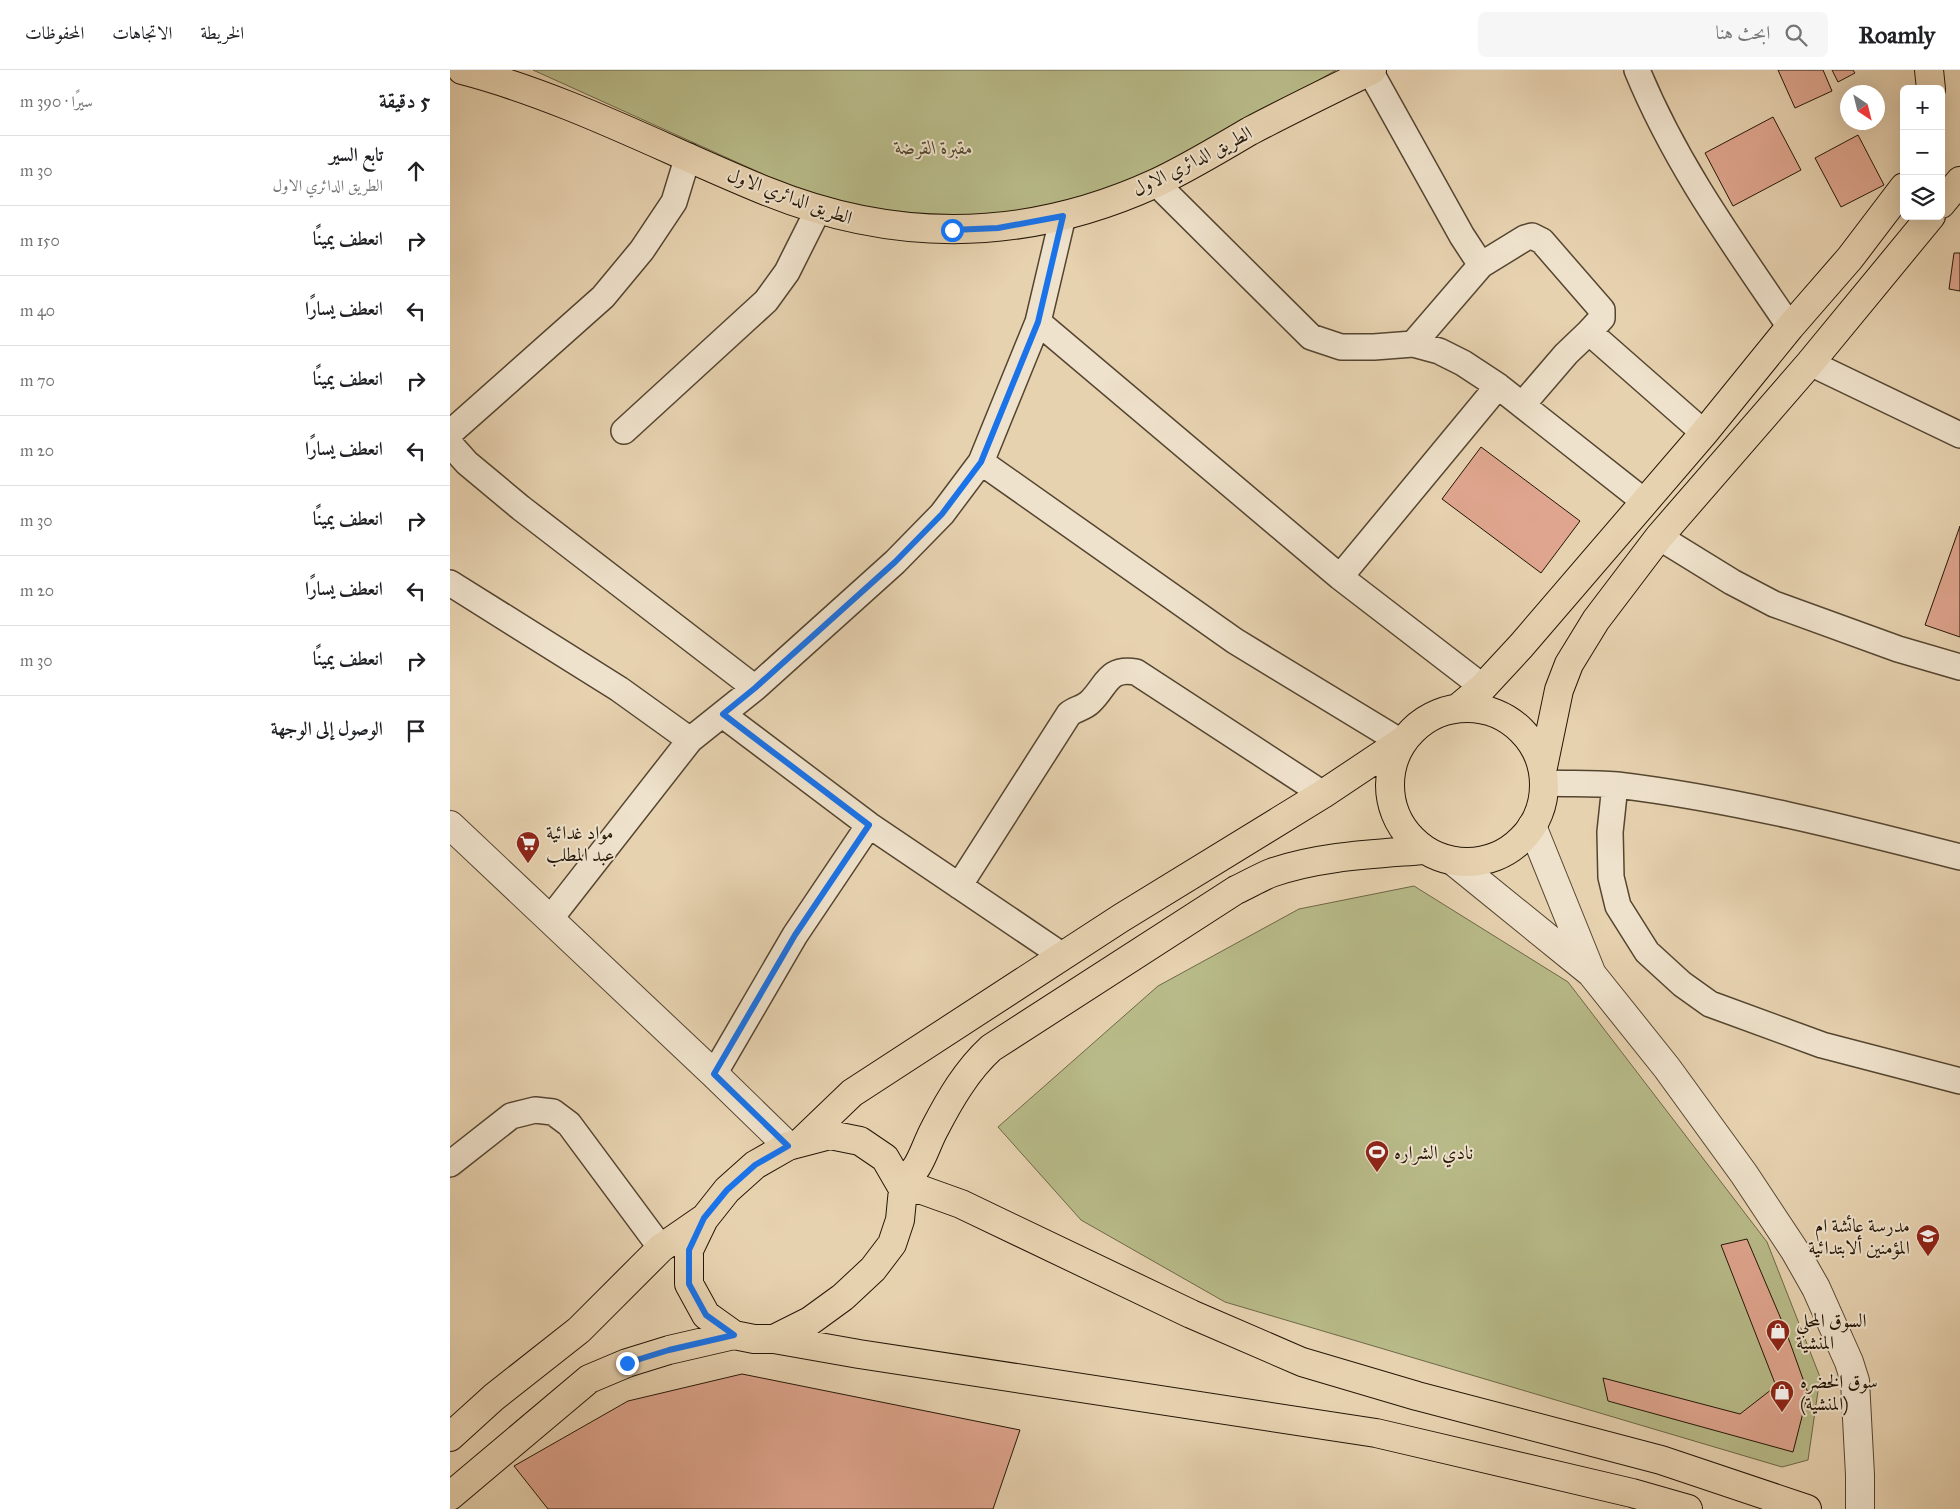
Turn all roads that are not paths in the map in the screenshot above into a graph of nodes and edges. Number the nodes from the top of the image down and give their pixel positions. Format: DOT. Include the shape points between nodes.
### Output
graph roads {
  1 [pos="462,70"];
  2 [pos="1638,70"];
  3 [pos="1929,70"];
  4 [pos="1371,71"];
  5 [pos="1931,85"];
  6 [pos="688,156"];
  7 [pos="1960,181"];
  8 [pos="1156,183"];
  9 [pos="1900,192"];
  10 [pos="1945,199"];
  11 [pos="818,210"];
  12 [pos="1063,216"];
  13 [pos="1928,220"];
  14 [pos="1482,266"];
  15 [pos="1038,322"];
  16 [pos="1790,327"];
  17 [pos="1589,332"];
  18 [pos="1413,344"];
  19 [pos="1810,363"];
  20 [pos="1498,386"];
  21 [pos="1523,404"];
  22 [pos="624,431"];
  23 [pos="450,433"];
  24 [pos="1704,433"];
  25 [pos="1960,435"];
  26 [pos="450,444"];
  27 [pos="981,462"];
  28 [pos="1645,502"];
  29 [pos="1659,536"];
  30 [pos="1340,577"];
  31 [pos="450,584"];
  32 [pos="1960,667"];
  33 [pos="1483,687"];
  34 [pos="755,688"];
  35 [pos="1459,707"];
  36 [pos="723,714"];
  37 [pos="690,740"];
  38 [pos="1401,742"];
  39 [pos="1544,775"];
  40 [pos="1615,785"];
  41 [pos="1323,794"];
  42 [pos="450,825"];
  43 [pos="869,825"];
  44 [pos="1532,826"];
  45 [pos="1424,850"];
  46 [pos="1960,857"];
  47 [pos="1453,862"];
  48 [pos="959,886"];
  49 [pos="550,919"];
  50 [pos="1062,956"];
  51 [pos="1592,973"];
  52 [pos="714,1074"];
  53 [pos="1960,1081"];
  54 [pos="794,1144"];
  55 [pos="450,1164"];
  56 [pos="902,1186"];
  57 [pos="704,1218"];
  58 [pos="661,1248"];
  59 [pos="734,1335"];
  60 [pos="774,1339"];
  61 [pos="450,1437"];
  62 [pos="450,1496"];
  63 [pos="1688,1509"];
  64 [pos="1807,1509"];
  65 [pos="1860,1509"];
  1 -- 6 [label="main road, الطريق الدائري الاول" via="556,100"];
  2 -- 16 [label="street" via="1652,107 1683,165"];
  3 -- 5 [label="main road"];
  4 -- 8 [label="main road, الطريق الدائري الاول" via="1280,115"];
  4 -- 14 [label="street" via="1462,236"];
  6 -- 11 [label="main road, الطريق الدائري الاول" via="767,192"];
  6 -- 23 [label="street" via="674,202 642,250 603,298"];
  7 -- 10 [label="main road"];
  8 -- 12 [label="main road, الطريق الدائري الاول"];
  8 -- 18 [label="street" via="1311,337 1342,347"];
  9 -- 16 [label="main road" via="1850,258"];
  11 -- 12 [label="main road, الطريق الدائري الاول" via="907,228 952,230 998,228"];
  11 -- 22 [label="street" via="787,272 766,301"];
  12 -- 15 [label="street"];
  13 -- 19 [label="main road"];
  14 -- 17 [label="street" via="1526,238 1532,236 1542,242 1602,310 1602,318"];
  14 -- 18 [label="street"];
  15 -- 27 [label="street"];
  15 -- 30 [label="street"];
  16 -- 24 [label="main road"];
  17 -- 21 [label="street"];
  17 -- 24 [label="street"];
  18 -- 20 [label="street" via="1439,351"];
  19 -- 25 [label="street"];
  19 -- 29 [label="main road"];
  20 -- 21 [label="street"];
  20 -- 30 [label="street"];
  21 -- 28 [label="street"];
  24 -- 28 [label="main road"];
  26 -- 34 [label="street" via="466,462 521,508"];
  27 -- 34 [label="street" via="942,514 895,562"];
  27 -- 38 [label="street" via="1235,641"];
  28 -- 33 [label="main road"];
  29 -- 32 [label="street" via="1774,604 1898,649"];
  29 -- 39 [label="main road" via="1596,620 1569,664 1559,690"];
  30 -- 33 [label="street"];
  31 -- 37 [label="street" via="619,689"];
  33 -- 35 [label="main road"];
  34 -- 36 [label="street"];
  35 -- 38 [label="main road" via="1437,713 1417,725"];
  35 -- 39 [label="main road" via="1482,708 1503,716 1521,729 1535,746"];
  36 -- 37 [label="street"];
  36 -- 43 [label="street"];
  37 -- 49 [label="street"];
  38 -- 41 [label="main road"];
  38 -- 45 [label="main road" via="1391,768 1390,802 1401,826"];
  39 -- 40 [label="street"];
  39 -- 44 [label="main road" via="1542,806"];
  40 -- 46 [label="street" via="1849,828"];
  40 -- 53 [label="street" via="1610,832 1611,878 1618,906 1647,952 1682,984 1710,1004 1813,1041"];
  41 -- 48 [label="street" via="1136,672 1117,672 1090,701 1069,714"];
  41 -- 50 [label="main road"];
  42 -- 49 [label="street"];
  43 -- 48 [label="street"];
  43 -- 52 [label="street" via="795,935"];
  44 -- 47 [label="main road" via="1517,844 1498,856 1476,862"];
  44 -- 51 [label="street"];
  45 -- 47 [label="main road"];
  45 -- 56 [label="main road" via="1321,860 1271,873 1236,890 990,1048 974,1064 952,1098 915,1171"];
  47 -- 51 [label="street"];
  48 -- 50 [label="street"];
  49 -- 52 [label="street"];
  50 -- 54 [label="main road" via="852,1094"];
  51 -- 65 [label="street" via="1744,1174 1816,1288 1855,1381"];
  52 -- 54 [label="street"];
  54 -- 56 [label="main road" via="830,1135 860,1141 885,1158"];
  54 -- 57 [label="main road" via="755,1165 727,1190"];
  55 -- 58 [label="street" via="511,1116 535,1110 553,1112 569,1124"];
  56 -- 60 [label="main road" via="900,1220 892,1244 873,1269 817,1316"];
  56 -- 64 [label="main road" via="961,1204 1191,1314 1302,1362 1417,1396 1661,1460"];
  57 -- 58 [label="main road"];
  57 -- 59 [label="main road" via="689,1250 689,1284 706,1315"];
  58 -- 61 [label="main road" via="579,1330 494,1397"];
  59 -- 60 [label="main road"];
  59 -- 62 [label="main road" via="636,1360 589,1379"];
  60 -- 63 [label="main road" via="1376,1432"];
}
